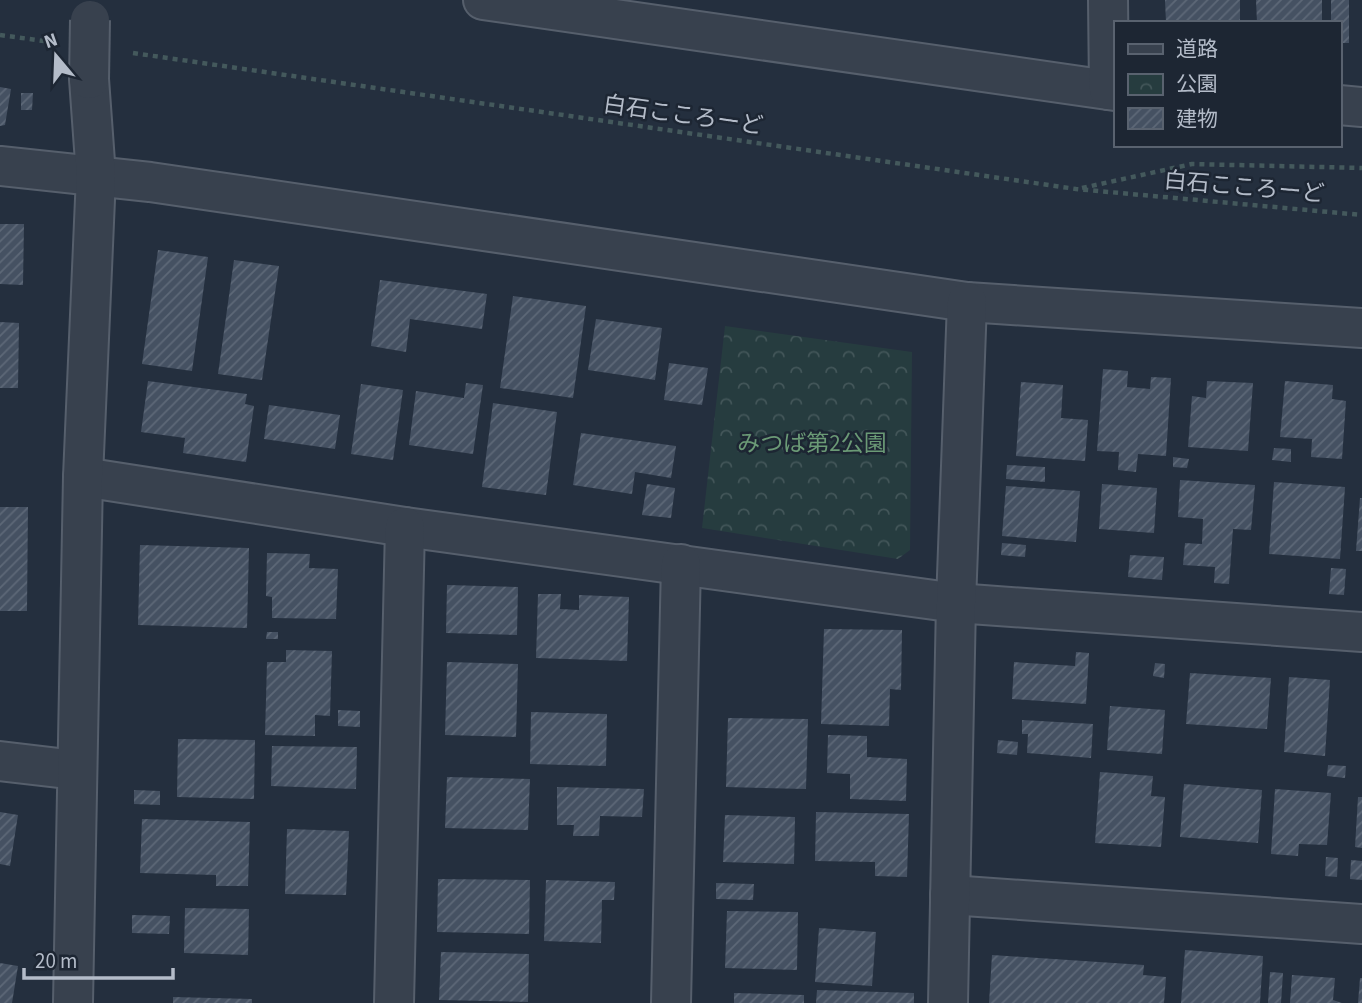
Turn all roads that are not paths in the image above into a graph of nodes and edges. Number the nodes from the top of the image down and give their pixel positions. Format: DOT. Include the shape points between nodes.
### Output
graph roads {
  1 [pos="483,0"];
  2 [pos="1108,0"];
  3 [pos="90,10"];
  4 [pos="1112,91"];
  5 [pos="1341,105"];
  6 [pos="1362,107"];
  7 [pos="0,166"];
  8 [pos="96,176"];
  9 [pos="967,302"];
  10 [pos="1362,328"];
  11 [pos="83,477"];
  12 [pos="405,527"];
  13 [pos="681,565"];
  14 [pos="957,603"];
  15 [pos="1362,632"];
  16 [pos="0,761"];
  17 [pos="76,770"];
  18 [pos="950,895"];
  19 [pos="1362,924"];
  20 [pos="73,1003"];
  21 [pos="394,1003"];
  22 [pos="671,1003"];
  23 [pos="948,1003"];
  1 -- 4 [label="street"];
  2 -- 4 [label="street"];
  3 -- 8 [label="street, bridge"];
  5 -- 6 [label="street"];
  7 -- 8 [label="street"];
  8 -- 9 [label="street"];
  8 -- 11 [label="street"];
  9 -- 10 [label="street"];
  9 -- 14 [label="street"];
  11 -- 12 [label="street"];
  11 -- 17 [label="street"];
  12 -- 13 [label="street"];
  12 -- 21 [label="street"];
  13 -- 14 [label="street"];
  13 -- 22 [label="street"];
  14 -- 15 [label="street"];
  14 -- 18 [label="street"];
  16 -- 17 [label="street"];
  17 -- 20 [label="street"];
  18 -- 19 [label="street"];
  18 -- 23 [label="street"];
}
